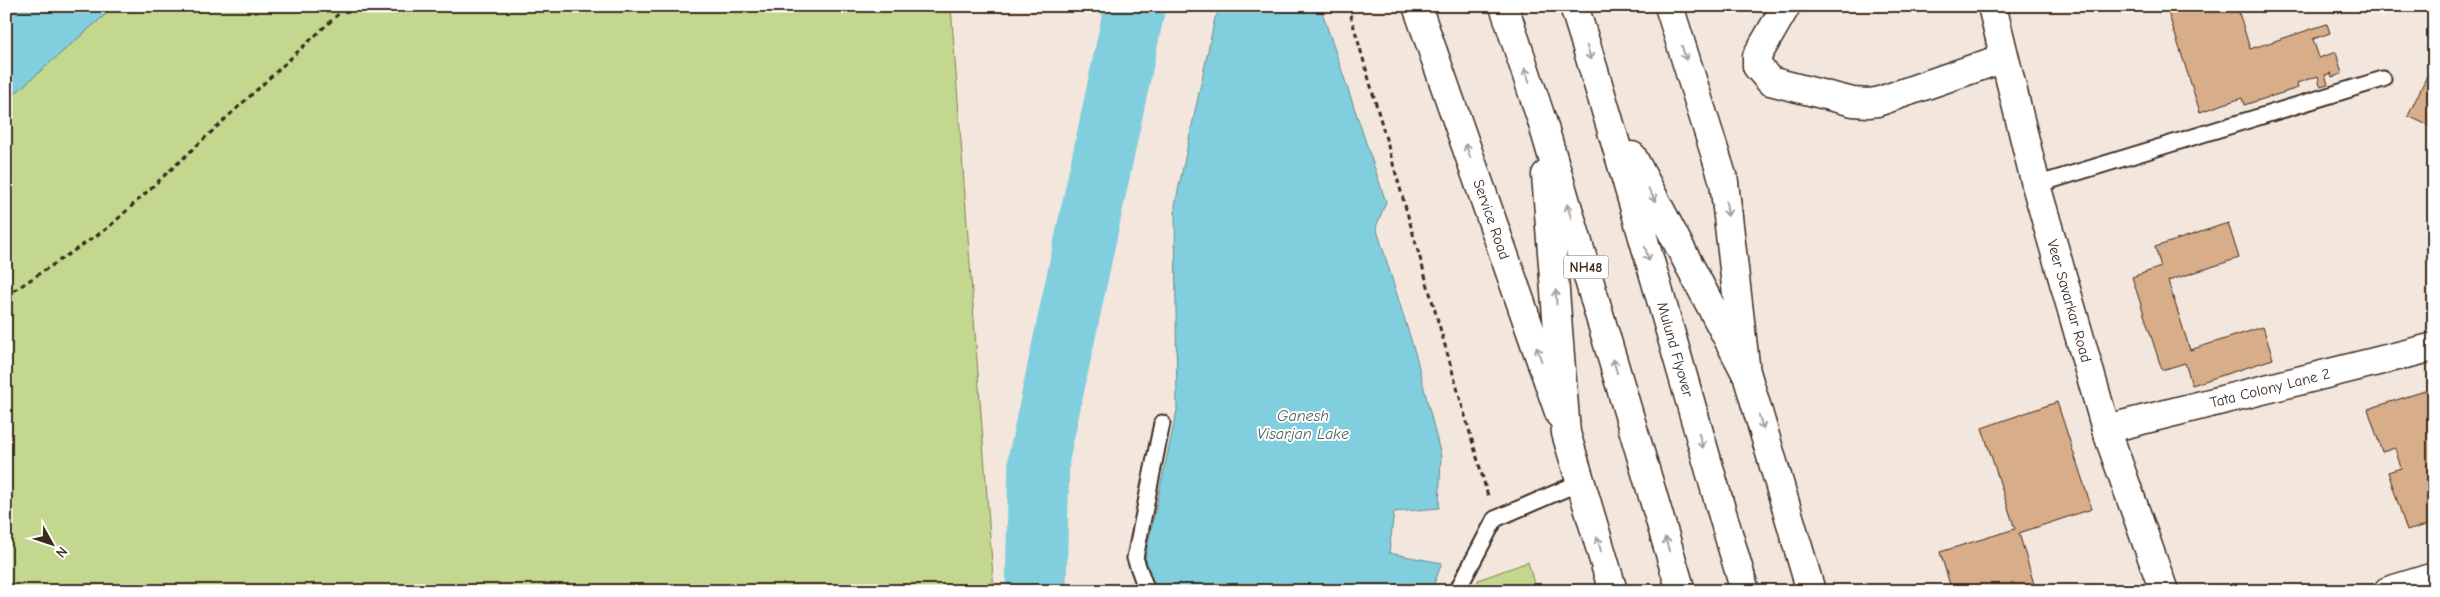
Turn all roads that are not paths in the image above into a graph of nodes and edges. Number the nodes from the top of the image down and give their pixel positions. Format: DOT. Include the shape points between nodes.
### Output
graph roads {
  1 [pos="1417,6"];
  2 [pos="1504,6"];
  3 [pos="1574,6"];
  4 [pos="1669,6"];
  5 [pos="1786,6"];
  6 [pos="1992,6"];
  7 [pos="2004,58"];
  8 [pos="2383,79"];
  9 [pos="1605,106"];
  10 [pos="1542,121"];
  11 [pos="2036,185"];
  12 [pos="2434,347"];
  13 [pos="1747,375"];
  14 [pos="1162,423"];
  15 [pos="2106,429"];
  16 [pos="1566,433"];
  17 [pos="1581,482"];
  18 [pos="2434,577"];
  19 [pos="1147,591"];
  20 [pos="1457,591"];
  21 [pos="1613,591"];
  22 [pos="1681,591"];
  23 [pos="1745,591"];
  24 [pos="1811,591"];
  25 [pos="2164,591"];
  26 [pos="2388,591"];
  16 -- 1 [label="main road, Service Road, one-way"];
  10 -- 2 [label="main road, NH48, one-way"];
  3 -- 9 [label="main road, one-way"];
  4 -- 13 [label="main road, one-way" via="1724,182"];
  5 -- 7 [label="main road" via="1757,56 1757,66 1770,81 1854,102 1877,102"];
  6 -- 7 [label="main road, Veer Savarkar Road"];
  7 -- 11 [label="main road, Veer Savarkar Road"];
  8 -- 11 [label="lane"];
  9 -- 13 [label="main road, one-way"];
  9 -- 23 [label="main road, Mulund Flyover, one-way"];
  16 -- 10 [label="main road, one-way"];
  22 -- 10 [label="main road, NH48, one-way"];
  11 -- 15 [label="main road, Veer Savarkar Road"];
  12 -- 15 [label="main road, Tata Colony Lane 2"];
  13 -- 24 [label="main road, one-way"];
  14 -- 19 [label="lane" via="1135,558"];
  15 -- 25 [label="main road, Veer Savarkar Road"];
  16 -- 17 [label="main road"];
  17 -- 20 [label="lane" via="1495,519"];
  21 -- 17 [label="main road, one-way"];
  18 -- 26 [label="main road"];
}
